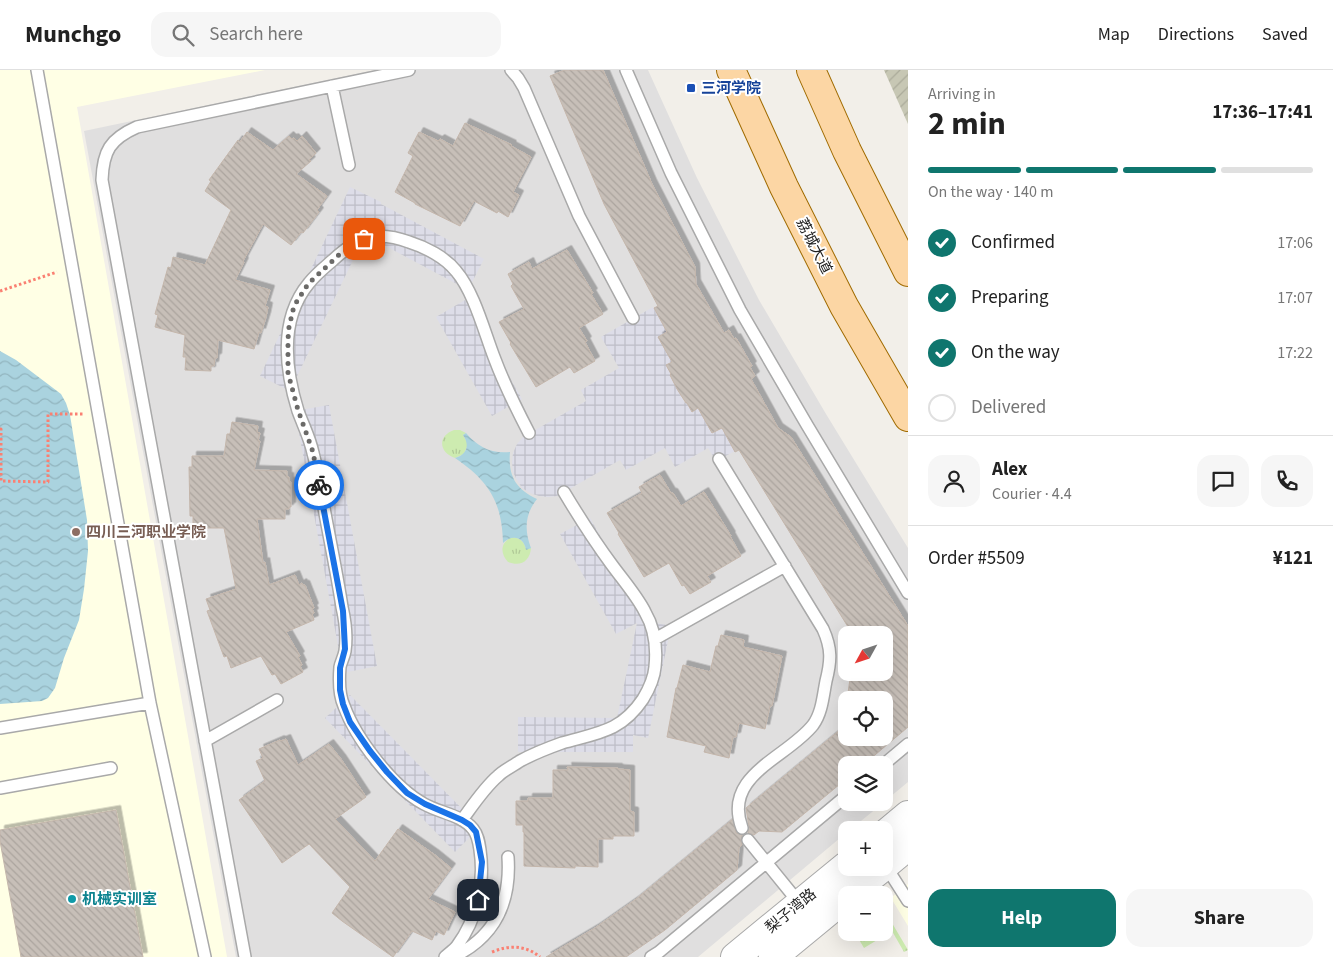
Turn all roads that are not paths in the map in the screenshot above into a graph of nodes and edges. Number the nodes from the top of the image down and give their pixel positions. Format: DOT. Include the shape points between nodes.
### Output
graph roads {
  1 [pos="36,70"];
  2 [pos="409,70"];
  3 [pos="511,70"];
  4 [pos="626,70"];
  5 [pos="731,70"];
  6 [pos="811,70"];
  7 [pos="332,86"];
  8 [pos="349,165"];
  9 [pos="908,272"];
  10 [pos="633,318"];
  11 [pos="908,417"];
  12 [pos="529,433"];
  13 [pos="719,460"];
  14 [pos="564,492"];
  15 [pos="785,566"];
  16 [pos="908,594"];
  17 [pos="655,639"];
  18 [pos="277,700"];
  19 [pos="150,703"];
  20 [pos="0,728"];
  21 [pos="205,741"];
  22 [pos="908,744"];
  23 [pos="893,757"];
  24 [pos="111,768"];
  25 [pos="0,788"];
  26 [pos="838,803"];
  27 [pos="908,815"];
  28 [pos="462,820"];
  29 [pos="742,828"];
  30 [pos="893,828"];
  31 [pos="748,840"];
  32 [pos="908,846"];
  33 [pos="508,857"];
  34 [pos="893,858"];
  35 [pos="766,863"];
  36 [pos="838,873"];
  37 [pos="872,876"];
  38 [pos="891,876"];
  39 [pos="859,886"];
  40 [pos="908,901"];
  41 [pos="838,903"];
  42 [pos="800,904"];
  43 [pos="205,957"];
  44 [pos="245,957"];
  45 [pos="445,957"];
  46 [pos="453,957"];
  47 [pos="651,957"];
  48 [pos="736,957"];
  49 [pos="773,957"];
  1 -- 19 [label="lane"];
  2 -- 7 [label="lane"];
  3 -- 10 [label="lane" via="524,88 579,216"];
  4 -- 16 [label="lane" via="671,173 740,310"];
  5 -- 11 [label="main road, 荔城大道" via="784,187 844,306"];
  6 -- 9 [label="main road"];
  7 -- 8 [label="lane"];
  7 -- 21 [label="lane" via="137,127 116,138 103,160 102,180"];
  12 -- 28 [label="lane" via="505,385 464,282 456,270 436,254 397,237 379,235 364,239 342,252 317,274 294,306 289,327 288,373 313,452 343,611 342,702 350,722 379,763 407,793"];
  13 -- 15 [label="lane"];
  14 -- 17 [label="lane" via="645,611"];
  15 -- 17 [label="lane"];
  15 -- 29 [label="lane" via="827,637 830,664 817,719 804,734 756,773 742,791 738,813"];
  17 -- 28 [label="lane" via="656,657 651,683 640,704 625,720 601,733 561,744 521,761 499,775"];
  18 -- 21 [label="lane"];
  19 -- 20 [label="lane"];
  19 -- 43 [label="lane"];
  21 -- 44 [label="lane"];
  22 -- 23 [label="lane"];
  24 -- 25 [label="lane"];
  26 -- 35 [label="lane"];
  27 -- 30 [label="street"];
  28 -- 45 [label="lane" via="476,832 482,862 480,886 470,923 456,947"];
  31 -- 35 [label="lane"];
  32 -- 34 [label="street, 梨子湾路"];
  33 -- 46 [label="lane" via="507,891 494,922 470,947"];
  35 -- 42 [label="lane"];
  35 -- 47 [label="lane"];
  36 -- 42 [label="street, 梨子湾路"];
  37 -- 39 [label="street, 梨子湾路"];
  38 -- 40 [label="lane"];
  41 -- 49 [label="street, 梨子湾路"];
  42 -- 48 [label="street, 梨子湾路"];
}
